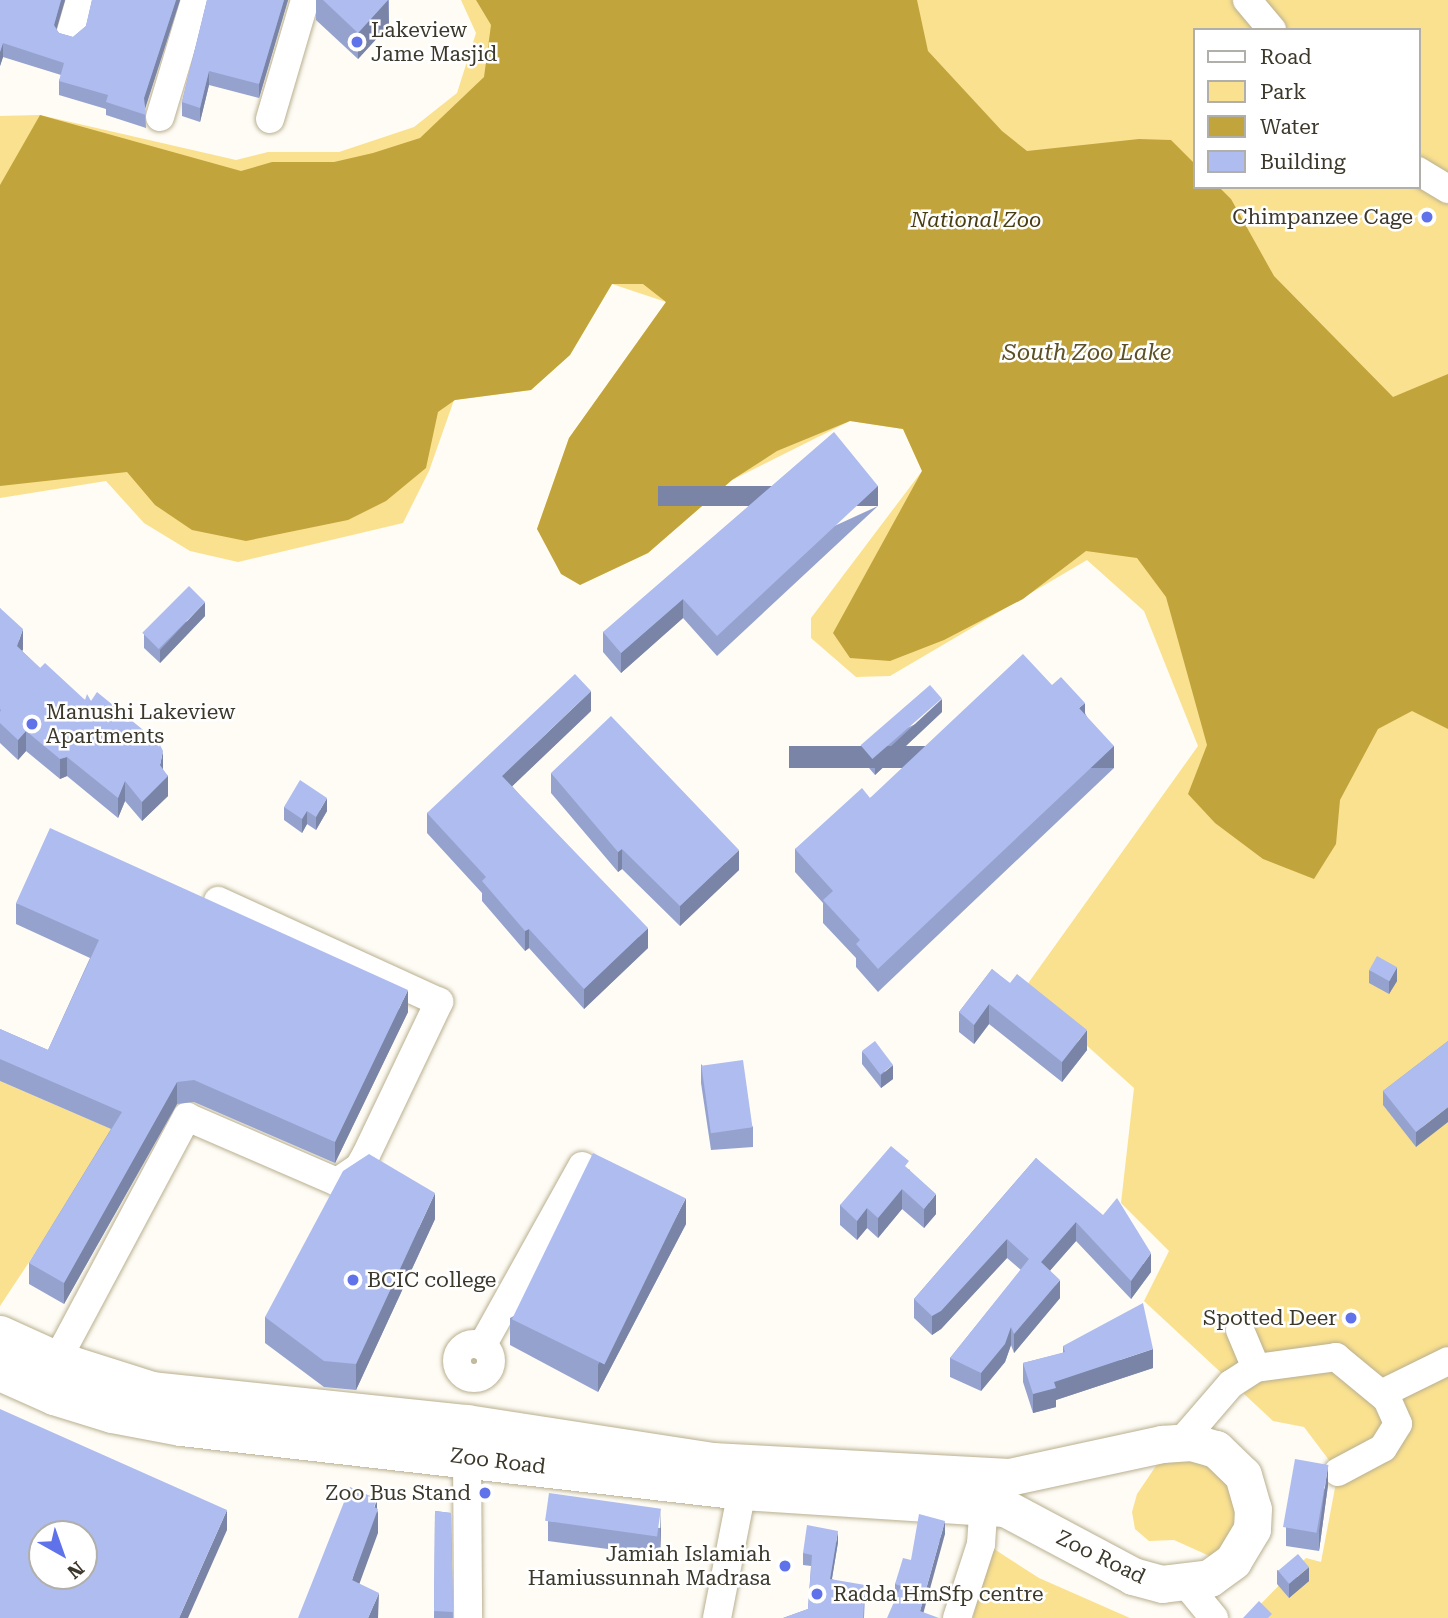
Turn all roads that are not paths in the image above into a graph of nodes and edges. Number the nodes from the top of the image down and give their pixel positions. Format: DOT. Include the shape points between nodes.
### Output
graph roads {
  1 [pos="80,0"];
  2 [pos="195,0"];
  3 [pos="305,0"];
  4 [pos="1247,0"];
  5 [pos="1270,28"];
  6 [pos="70,35"];
  7 [pos="160,117"];
  8 [pos="270,119"];
  9 [pos="1420,172"];
  10 [pos="1448,189"];
  11 [pos="218,901"];
  12 [pos="582,1166"];
  13 [pos="1240,1330"];
  14 [pos="0,1334"];
  15 [pos="1448,1362"];
  16 [pos="1256,1368"];
  17 [pos="52,1370"];
  18 [pos="0,1372"];
  19 [pos="1383,1393"];
  20 [pos="465,1434"];
  21 [pos="1180,1443"];
  22 [pos="1338,1472"];
  23 [pos="742,1491"];
  24 [pos="999,1497"];
  25 [pos="1186,1584"];
  26 [pos="468,1618"];
  27 [pos="717,1618"];
  28 [pos="957,1618"];
  29 [pos="1214,1618"];
  1 -- 6 [label="street"];
  2 -- 7 [label="street"];
  3 -- 8 [label="street"];
  4 -- 5 [label="street"];
  9 -- 10 [label="street"];
  11 -- 17 [label="street" via="439,1002 366,1155 359,1167 337,1182 187,1117"];
  12 -- 20 [label="street, Zoo Road" via="482,1346 465,1346 458,1355 457,1365 468,1377"];
  13 -- 16 [label="street"];
  14 -- 17 [label="main road, Zoo Road"];
  15 -- 19 [label="street"];
  16 -- 19 [label="street" via="1336,1357"];
  16 -- 21 [label="street" via="1231,1384"];
  17 -- 18 [label="main road, Zoo Road"];
  17 -- 20 [label="main road, Zoo Road" via="152,1390"];
  19 -- 22 [label="street" via="1398,1424 1383,1448"];
  20 -- 23 [label="main road, Zoo Road"];
  20 -- 24 [label="main road, Zoo Road"];
  20 -- 26 [label="street"];
  21 -- 24 [label="main road, Zoo Road"];
  21 -- 25 [label="main road, Zoo Road" via="1216,1449 1230,1461 1243,1475 1253,1509 1252,1529 1233,1561 1210,1578"];
  23 -- 24 [label="main road, Zoo Road"];
  23 -- 27 [label="street"];
  24 -- 25 [label="main road, Zoo Road" via="1133,1576 1162,1584"];
  24 -- 28 [label="street"];
  25 -- 29 [label="street"];
}
